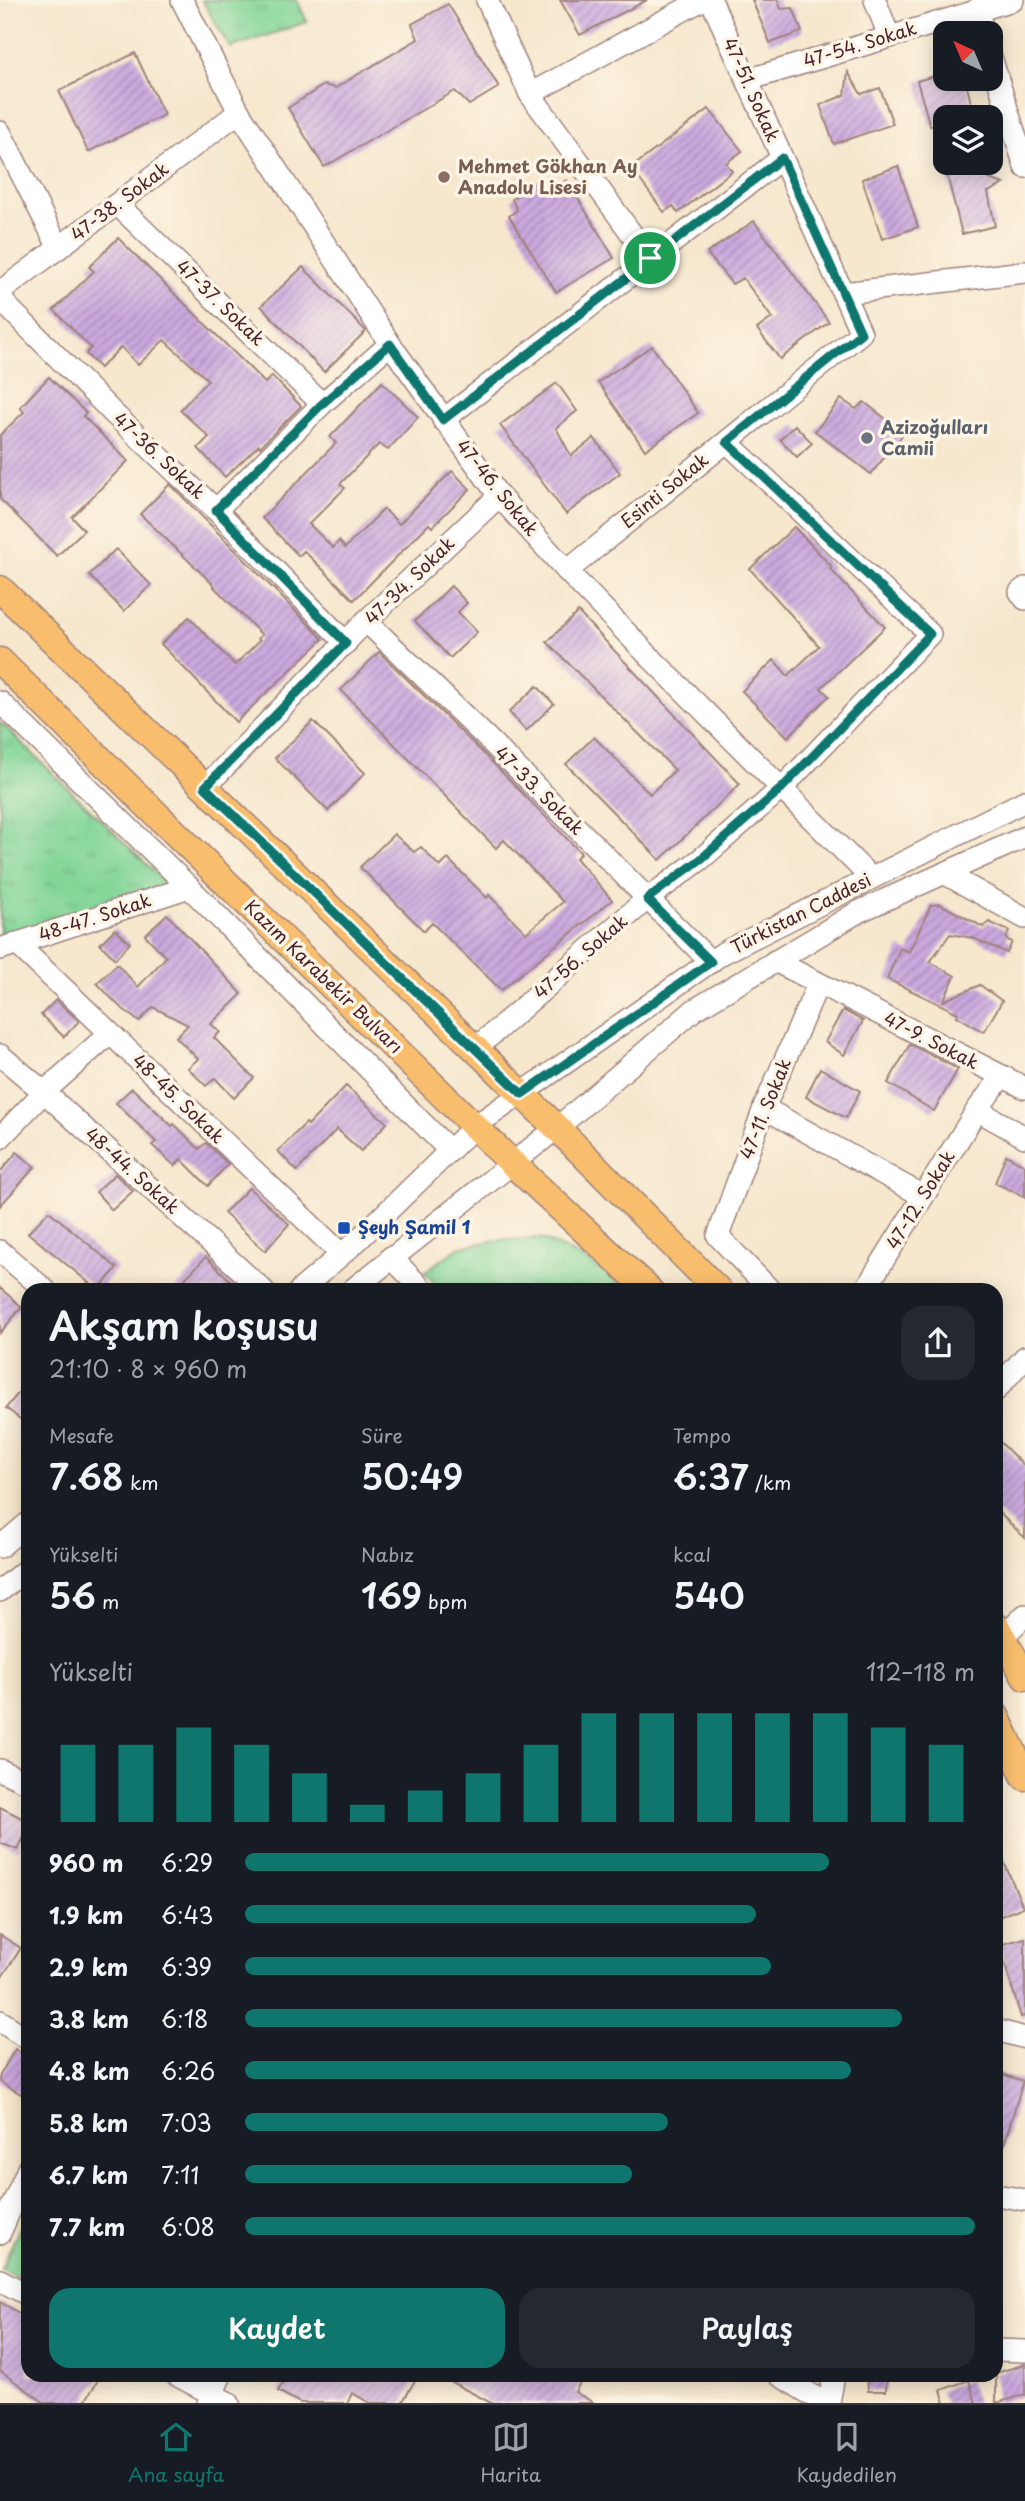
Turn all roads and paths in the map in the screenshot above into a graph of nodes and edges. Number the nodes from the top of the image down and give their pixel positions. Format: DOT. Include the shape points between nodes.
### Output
graph roads {
  1 [pos="182,0"];
  2 [pos="487,0"];
  3 [pos="702,0"];
  4 [pos="711,0"];
  5 [pos="875,0"];
  6 [pos="1013,0"];
  7 [pos="977,9"];
  8 [pos="980,21"];
  9 [pos="889,36"];
  10 [pos="747,80"];
  11 [pos="1001,91"];
  12 [pos="530,94"];
  13 [pos="239,112"];
  14 [pos="0,132"];
  15 [pos="782,158"];
  16 [pos="1025,167"];
  17 [pos="117,204"];
  18 [pos="59,248"];
  19 [pos="650,258"];
  20 [pos="1025,272"];
  21 [pos="0,292"];
  22 [pos="843,293"];
  23 [pos="0,299"];
  24 [pos="861,333"];
  25 [pos="390,344"];
  26 [pos="322,404"];
  27 [pos="443,420"];
  28 [pos="727,442"];
  29 [pos="499,496"];
  30 [pos="216,510"];
  31 [pos="567,570"];
  32 [pos="0,589"];
  33 [pos="366,621"];
  34 [pos="346,643"];
  35 [pos="0,661"];
  36 [pos="0,702"];
  37 [pos="205,787"];
  38 [pos="782,788"];
  39 [pos="1025,801"];
  40 [pos="1025,837"];
  41 [pos="944,873"];
  42 [pos="871,878"];
  43 [pos="189,887"];
  44 [pos="647,899"];
  45 [pos="1025,918"];
  46 [pos="8,946"];
  47 [pos="775,961"];
  48 [pos="711,962"];
  49 [pos="818,984"];
  50 [pos="109,1034"];
  51 [pos="475,1049"];
  52 [pos="0,1055"];
  53 [pos="1002,1076"];
  54 [pos="1025,1088"];
  55 [pos="44,1092"];
  56 [pos="522,1094"];
  57 [pos="764,1108"];
  58 [pos="977,1110"];
  59 [pos="475,1126"];
  60 [pos="557,1128"];
  61 [pos="1025,1137"];
  62 [pos="0,1138"];
  63 [pos="450,1151"];
  64 [pos="513,1164"];
  65 [pos="923,1196"];
  66 [pos="0,1251"];
  67 [pos="341,1254"];
  68 [pos="391,1257"];
  69 [pos="37,1283"];
  70 [pos="255,1283"];
  71 [pos="308,1283"];
  72 [pos="360,1283"];
  73 [pos="416,1283"];
  74 [pos="641,1283"];
  75 [pos="711,1283"];
  76 [pos="763,1283"];
  77 [pos="869,1283"];
  78 [pos="1025,1357"];
  79 [pos="1003,1382"];
  80 [pos="21,1529"];
  81 [pos="0,1547"];
  82 [pos="21,1574"];
  83 [pos="0,1591"];
  84 [pos="1025,1615"];
  85 [pos="1003,1629"];
  86 [pos="1003,1638"];
  87 [pos="1025,1677"];
  88 [pos="1003,1744"];
  89 [pos="0,1770"];
  90 [pos="1025,1777"];
  91 [pos="21,1780"];
  92 [pos="0,2021"];
  93 [pos="1003,2032"];
  94 [pos="21,2034"];
  95 [pos="1025,2038"];
  96 [pos="21,2185"];
  97 [pos="1003,2196"];
  98 [pos="1025,2200"];
  99 [pos="0,2233"];
  100 [pos="0,2280"];
  101 [pos="21,2291"];
  102 [pos="1003,2350"];
  103 [pos="1025,2351"];
  104 [pos="187,2382"];
  105 [pos="220,2382"];
  106 [pos="791,2382"];
  107 [pos="832,2382"];
  108 [pos="216,2400"];
  109 [pos="827,2403"];
  1 -- 13 [label="street, 47-46. Sokak"];
  2 -- 12 [label="street"];
  3 -- 12 [label="street"];
  4 -- 10 [label="street, 47-51. Sokak"];
  5 -- 9 [label="street"];
  6 -- 7 [label="street, 47-54. Sokak"];
  7 -- 8 [label="street"];
  7 -- 9 [label="street, 47-54. Sokak"];
  9 -- 10 [label="street, 47-54. Sokak"];
  10 -- 15 [label="street, 47-51. Sokak"];
  11 -- 16 [label="street"];
  12 -- 19 [label="street"];
  13 -- 17 [label="street, 47-38. Sokak"];
  13 -- 25 [label="street, 47-46. Sokak"];
  14 -- 18 [label="street"];
  15 -- 19 [label="street"];
  15 -- 22 [label="street, 47-51. Sokak"];
  17 -- 18 [label="street, 47-38. Sokak"];
  17 -- 26 [label="street, 47-37. Sokak"];
  18 -- 21 [label="street, 47-38. Sokak"];
  19 -- 27 [label="street"];
  20 -- 22 [label="street"];
  22 -- 24 [label="street, 47-51. Sokak"];
  23 -- 30 [label="street, 47-36. Sokak"];
  24 -- 28 [label="street, Esinti Sokak"];
  25 -- 26 [label="street"];
  25 -- 27 [label="street, 47-46. Sokak"];
  26 -- 30 [label="street"];
  27 -- 29 [label="street, 47-46. Sokak"];
  28 -- 31 [label="street, Esinti Sokak"];
  28 -- 38 [label="street, 47-56. Sokak" via="930,634"];
  29 -- 31 [label="street, 47-46. Sokak"];
  29 -- 33 [label="street, 47-34. Sokak"];
  30 -- 34 [label="street, 47-36. Sokak"];
  31 -- 38 [label="street, 47-46. Sokak"];
  32 -- 37 [label="main road"];
  33 -- 34 [label="street, 47-34. Sokak"];
  33 -- 44 [label="street, 47-33. Sokak"];
  34 -- 37 [label="street, 47-34. Sokak"];
  35 -- 59 [label="main road, Kazım Karabekir Bulvarı"];
  36 -- 43 [label="street"];
  37 -- 51 [label="main road"];
  38 -- 42 [label="street, 47-46. Sokak"];
  38 -- 44 [label="street, 47-56. Sokak"];
  39 -- 42 [label="street, Türkistan Caddesi"];
  40 -- 41 [label="street, Türkistan Caddesi"];
  41 -- 45 [label="street"];
  41 -- 47 [label="street, Türkistan Caddesi" via="858,912"];
  42 -- 48 [label="street, Türkistan Caddesi"];
  43 -- 46 [label="street, 48-47. Sokak"];
  43 -- 63 [label="street"];
  44 -- 48 [label="street, 47-33. Sokak"];
  44 -- 51 [label="street, 47-56. Sokak"];
  46 -- 50 [label="street, 48-45. Sokak"];
  47 -- 49 [label="street, 47-9. Sokak"];
  47 -- 60 [label="street, Türkistan Caddesi" via="694,1010"];
  48 -- 56 [label="street, Türkistan Caddesi"];
  49 -- 53 [label="street, 47-9. Sokak"];
  49 -- 57 [label="street, 47-11. Sokak"];
  50 -- 55 [label="street"];
  50 -- 67 [label="street, 48-45. Sokak"];
  51 -- 56 [label="main road"];
  52 -- 55 [label="street, 48-44. Sokak"];
  53 -- 54 [label="street"];
  53 -- 58 [label="street, 47-9. Sokak"];
  55 -- 62 [label="street"];
  55 -- 70 [label="street, 48-44. Sokak"];
  56 -- 59 [label="street, Türkistan Caddesi"];
  56 -- 60 [label="main road"];
  57 -- 65 [label="street"];
  57 -- 76 [label="street, 47-11. Sokak" via="718,1237"];
  58 -- 61 [label="street"];
  58 -- 65 [label="street, 47-12. Sokak"];
  59 -- 63 [label="street, Türkistan Caddesi"];
  59 -- 64 [label="main road, Kazım Karabekir Bulvarı"];
  60 -- 64 [label="street, Türkistan Caddesi"];
  60 -- 75 [label="main road"];
  63 -- 67 [label="street, Türkistan Caddesi"];
  64 -- 68 [label="street, Türkistan Caddesi"];
  64 -- 74 [label="main road, Kazım Karabekir Bulvarı"];
  65 -- 77 [label="street, 47-12. Sokak"];
  66 -- 69 [label="street"];
  67 -- 71 [label="street, Türkistan Caddesi"];
  68 -- 72 [label="street, Türkistan Caddesi"];
  68 -- 73 [label="street"];
  78 -- 79 [label="street"];
  80 -- 81 [label="street"];
  82 -- 83 [label="street"];
  84 -- 85 [label="street"];
  86 -- 87 [label="main road"];
  88 -- 90 [label="main road"];
  89 -- 91 [label="street"];
  92 -- 94 [label="street"];
  93 -- 95 [label="street"];
  96 -- 99 [label="street"];
  97 -- 98 [label="street"];
  100 -- 101 [label="street"];
  102 -- 103 [label="street"];
  104 -- 108 [label="street"];
  105 -- 108 [label="street"];
  106 -- 109 [label="street"];
  107 -- 109 [label="street"];
}
